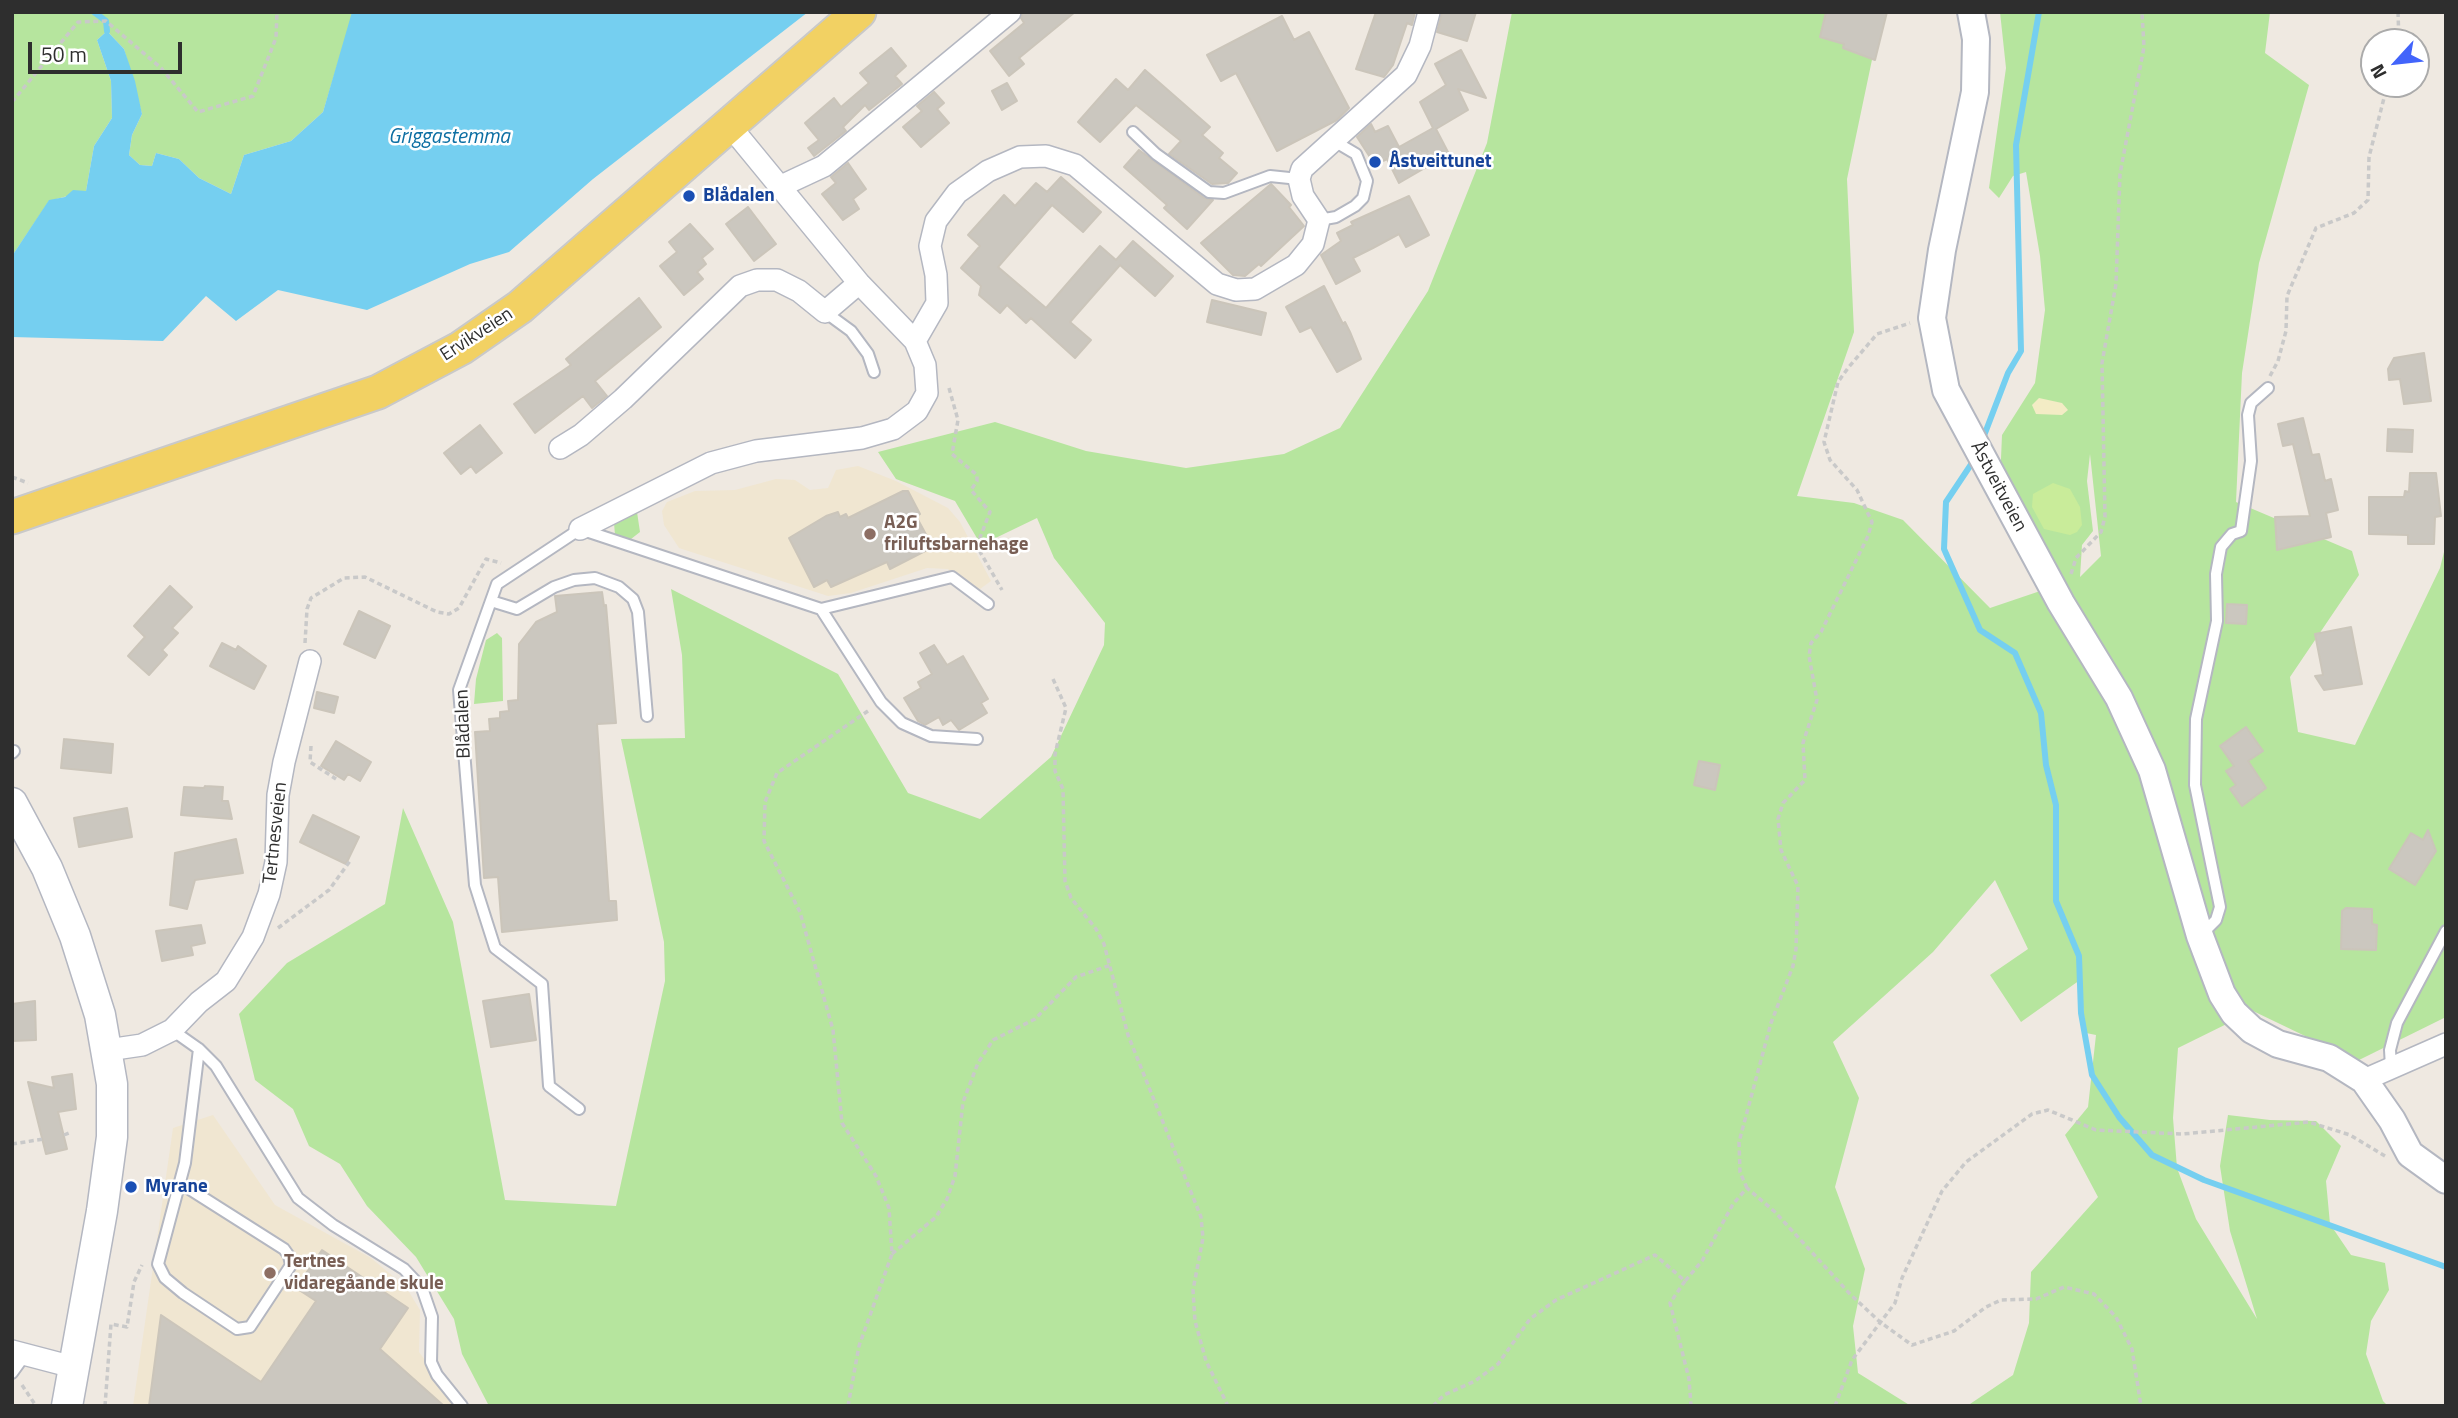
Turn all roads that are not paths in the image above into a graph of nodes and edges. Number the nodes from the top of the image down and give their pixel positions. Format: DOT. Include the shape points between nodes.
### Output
graph roads {
  1 [pos="859,12"];
  2 [pos="1010,12"];
  3 [pos="1429,12"];
  4 [pos="1971,12"];
  5 [pos="730,126"];
  6 [pos="1133,132"];
  7 [pos="1334,141"];
  8 [pos="1299,178"];
  9 [pos="779,187"];
  10 [pos="1319,220"];
  11 [pos="859,283"];
  12 [pos="830,316"];
  13 [pos="841,337"];
  14 [pos="915,341"];
  15 [pos="874,372"];
  16 [pos="2268,388"];
  17 [pos="559,448"];
  18 [pos="16,502"];
  19 [pos="580,529"];
  20 [pos="491,601"];
  21 [pos="988,604"];
  22 [pos="821,609"];
  23 [pos="310,661"];
  24 [pos="647,716"];
  25 [pos="977,740"];
  26 [pos="12,803"];
  27 [pos="2446,930"];
  28 [pos="2200,936"];
  29 [pos="172,1030"];
  30 [pos="2446,1044"];
  31 [pos="199,1049"];
  32 [pos="108,1050"];
  33 [pos="2391,1068"];
  34 [pos="2364,1080"];
  35 [pos="579,1109"];
  36 [pos="2446,1180"];
  37 [pos="180,1183"];
  38 [pos="19,1353"];
  39 [pos="73,1367"];
  40 [pos="12,1373"];
  41 [pos="67,1406"];
  42 [pos="462,1406"];
  1 -- 5 [label="main road, Ervikveien"];
  2 -- 9 [label="street" via="824,166"];
  3 -- 7 [label="street" via="1420,46 1405,75"];
  4 -- 28 [label="street, Åstveitveien" via="1976,39 1975,92 1932,318 1946,390 2061,603 2119,698 2152,770"];
  5 -- 9 [label="street"];
  5 -- 18 [label="main road, Ervikveien" via="520,307 460,348 378,392"];
  6 -- 8 [label="lane" via="1209,192 1224,193 1270,176"];
  7 -- 8 [label="street" via="1302,169"];
  7 -- 10 [label="lane" via="1356,154 1365,170 1365,190 1355,206"];
  8 -- 10 [label="street" via="1303,196"];
  9 -- 11 [label="street"];
  10 -- 14 [label="street" via="1313,244 1296,265 1255,289 1237,290 1217,284 1075,165 1046,156 1020,157 957,192 936,221 930,246 937,303"];
  11 -- 12 [label="street"];
  11 -- 14 [label="street"];
  12 -- 13 [label="lane"];
  12 -- 15 [label="lane" via="851,331"];
  12 -- 17 [label="street" via="799,290 777,281 757,280 740,286 623,399"];
  14 -- 19 [label="street, Blådalen" via="925,365 927,393 917,411 893,429 862,438 756,451 711,463"];
  16 -- 28 [label="lane" via="2251,403 2248,415 2252,461 2241,531 2221,547 2216,574 2217,621 2196,719 2195,785 2220,907 2216,920"];
  19 -- 20 [label="lane, Blådalen" via="497,584"];
  19 -- 22 [label="lane"];
  20 -- 24 [label="lane" via="517,609 574,580 595,578 619,587 633,599 638,612"];
  20 -- 35 [label="lane, Blådalen" via="459,690 475,885 495,948 542,984 549,1086"];
  21 -- 22 [label="lane" via="952,577"];
  22 -- 25 [label="lane" via="881,702 902,723 931,736"];
  23 -- 29 [label="street, Tertnesveien" via="278,795 276,862 253,937 226,981"];
  26 -- 32 [label="main road" via="42,857 75,936"];
  27 -- 33 [label="lane" via="2397,1023"];
  28 -- 34 [label="street, Åstveitveien" via="2222,994 2252,1030 2278,1044 2329,1058"];
  29 -- 31 [label="lane"];
  29 -- 32 [label="street, Tertnesveien" via="142,1045"];
  30 -- 33 [label="street"];
  31 -- 37 [label="lane"];
  31 -- 42 [label="lane" via="216,1066 298,1198 404,1269 422,1288 432,1317 431,1362"];
  32 -- 39 [label="main road" via="112,1136 97,1246"];
  33 -- 34 [label="street"];
  34 -- 36 [label="street, Åstveitveien" via="2410,1154"];
  37 -- 37 [label="lane" via="158,1264 165,1278 237,1329 250,1327 291,1265 289,1256"];
  38 -- 39 [label="street"];
  38 -- 40 [label="lane"];
  39 -- 41 [label="main road"];
}
